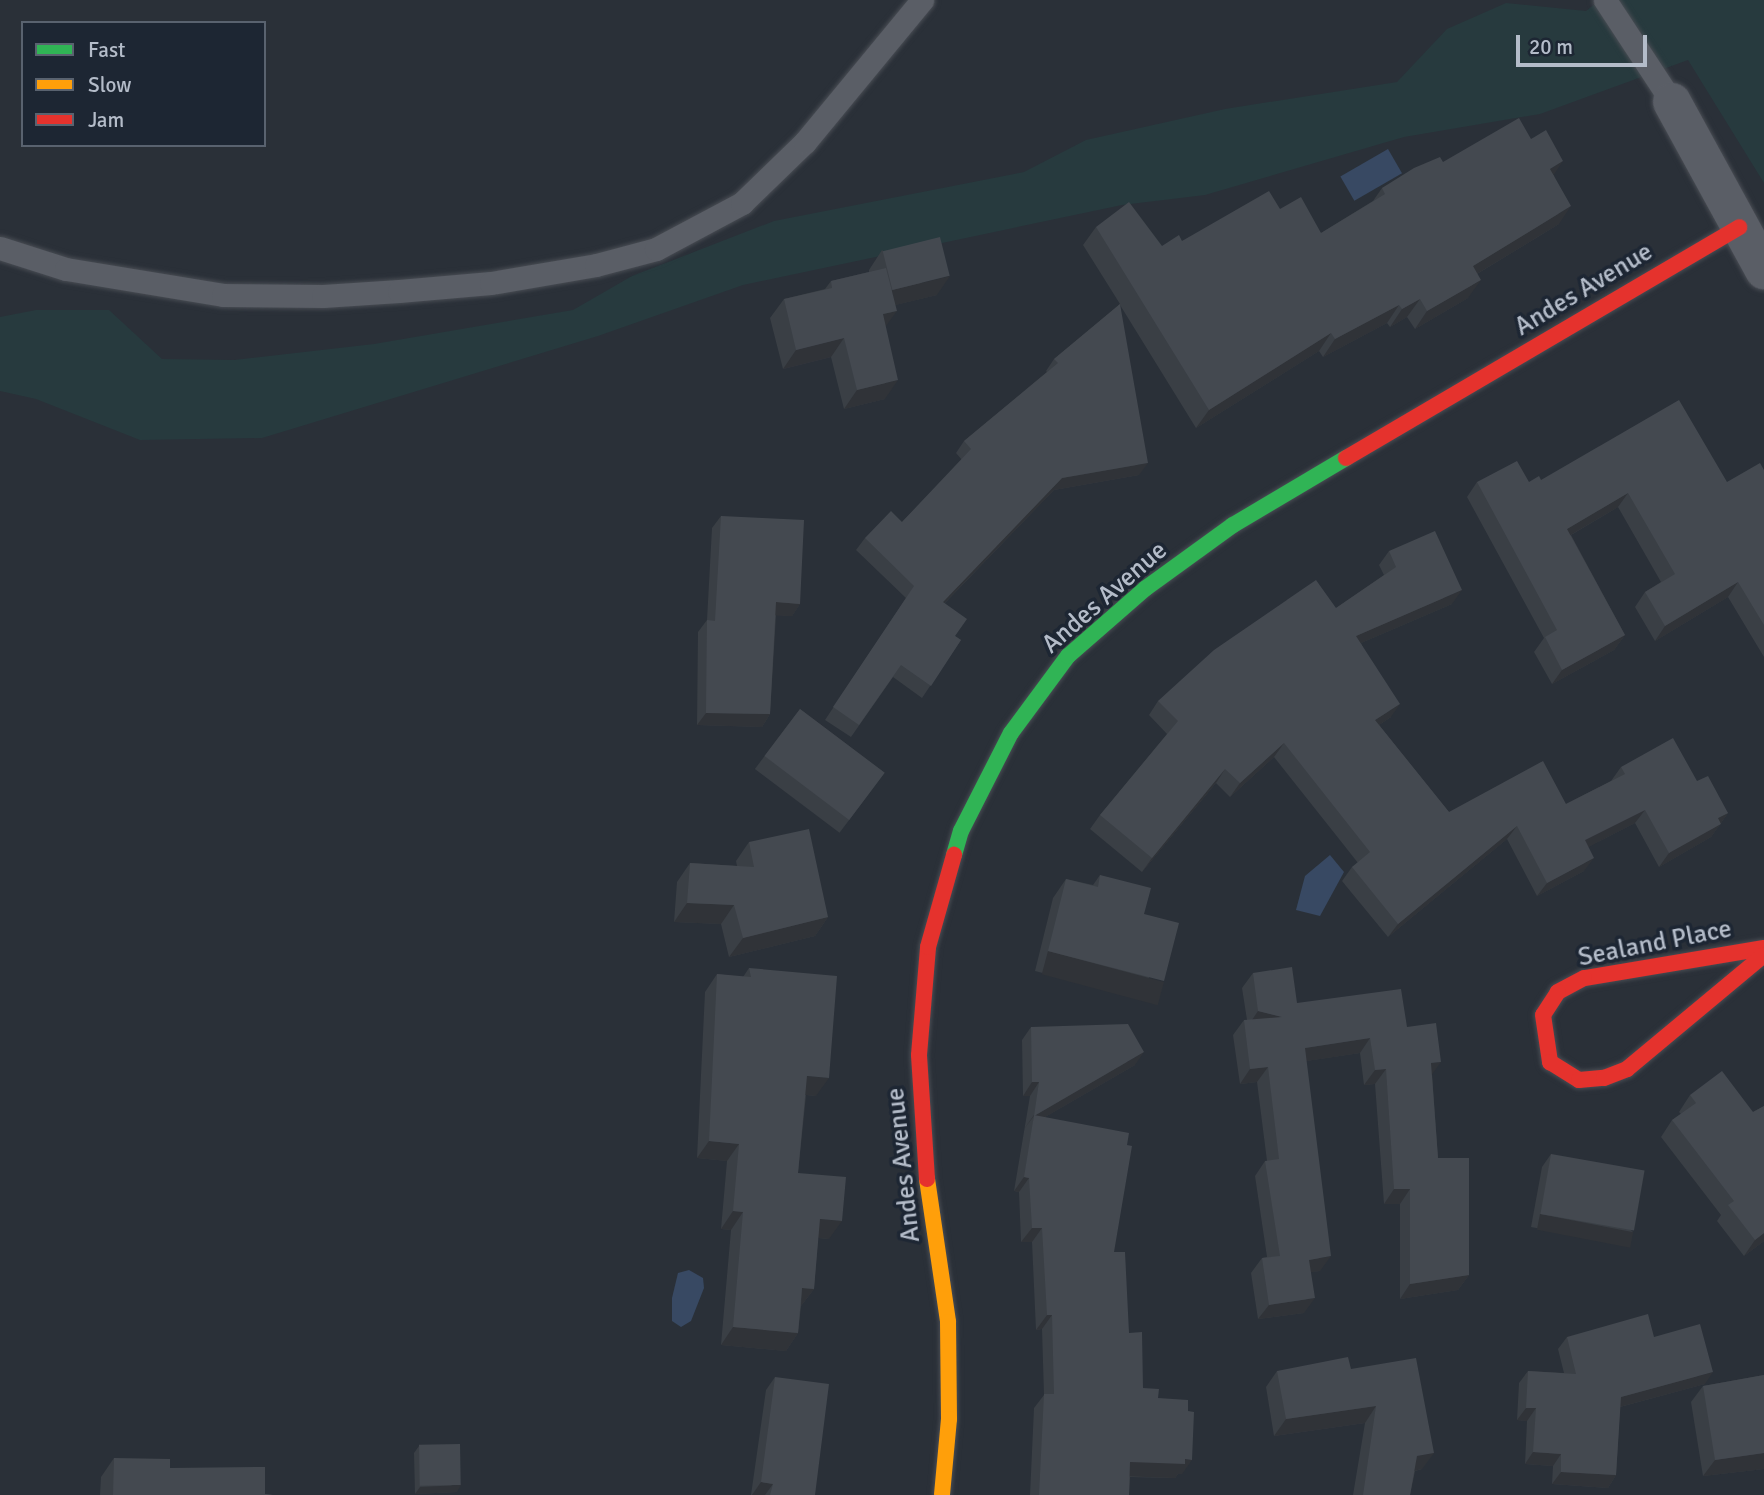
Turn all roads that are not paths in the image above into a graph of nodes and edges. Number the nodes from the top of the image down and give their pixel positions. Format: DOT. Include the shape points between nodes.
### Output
graph roads {
  1 [pos="922,0"];
  2 [pos="1605,0"];
  3 [pos="1672,102"];
  4 [pos="1740,227"];
  5 [pos="0,248"];
  6 [pos="1764,270"];
  7 [pos="1764,948"];
  8 [pos="1764,955"];
  9 [pos="942,1495"];
  1 -- 5 [label="lane" via="805,142 742,203 656,249 596,265 491,283 323,296 223,295 66,270"];
  2 -- 3 [label="lane"];
  3 -- 4 [label="street"];
  4 -- 6 [label="street"];
  4 -- 9 [label="street, Andes Avenue" via="1233,525 1146,588 1068,656 1012,733 961,831 928,947 919,1055 921,1139 948,1322 949,1419"];
  7 -- 8 [label="street, Sealand Place" via="1584,978 1558,992 1543,1015 1550,1062 1579,1080 1604,1078 1627,1069"];
}
